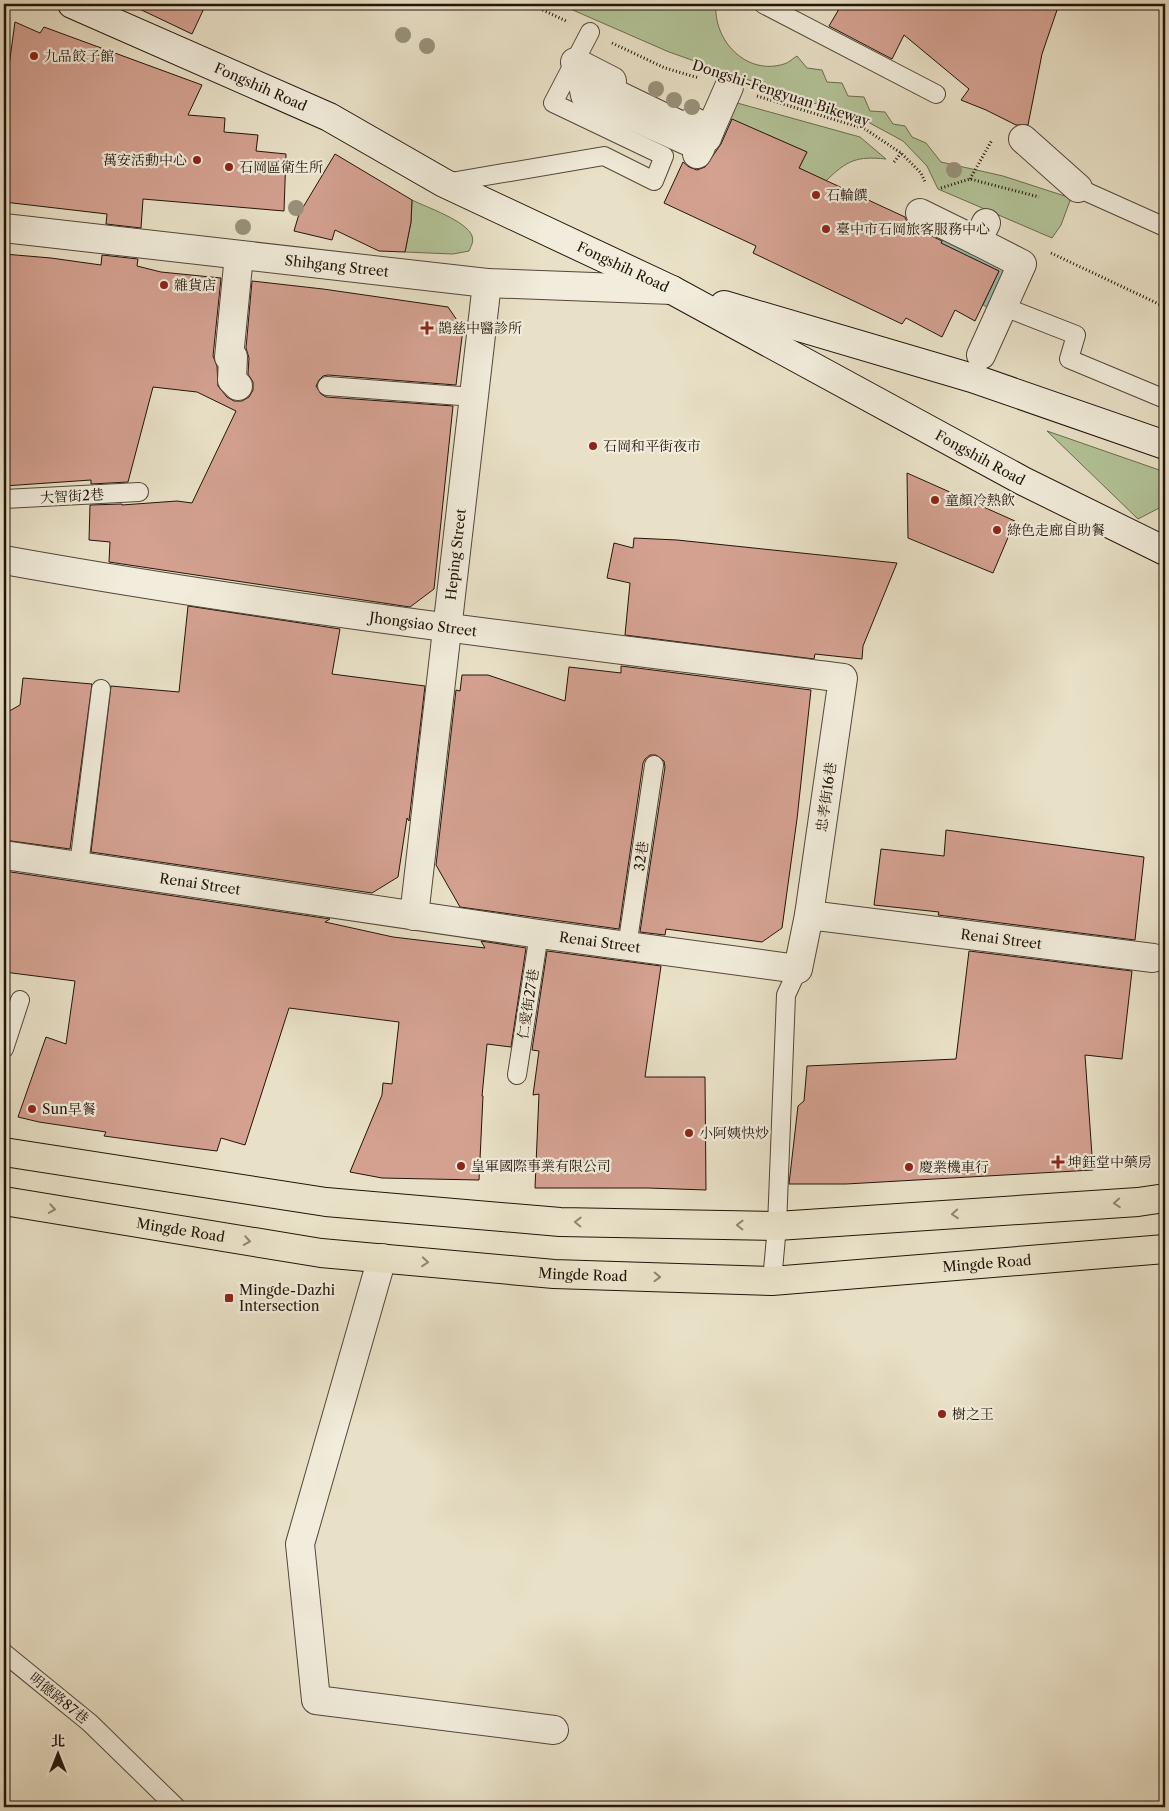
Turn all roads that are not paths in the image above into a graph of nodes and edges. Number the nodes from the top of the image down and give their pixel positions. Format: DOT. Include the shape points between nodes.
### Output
graph roads {
  1 [pos="72,4"];
  2 [pos="763,4"];
  3 [pos="590,32"];
  4 [pos="575,62"];
  5 [pos="729,87"];
  6 [pos="936,94"];
  7 [pos="710,130"];
  8 [pos="1023,139"];
  9 [pos="698,154"];
  10 [pos="444,183"];
  11 [pos="1078,188"];
  12 [pos="920,213"];
  13 [pos="1165,227"];
  14 [pos="4,228"];
  15 [pos="239,255"];
  16 [pos="487,283"];
  17 [pos="672,290"];
  18 [pos="993,313"];
  19 [pos="981,355"];
  20 [pos="238,386"];
  21 [pos="327,386"];
  22 [pos="474,397"];
  23 [pos="1165,399"];
  24 [pos="1165,445"];
  25 [pos="140,492"];
  26 [pos="4,499"];
  27 [pos="1165,550"];
  28 [pos="4,560"];
  29 [pos="447,627"];
  30 [pos="843,678"];
  31 [pos="101,689"];
  32 [pos="654,765"];
  33 [pos="4,855"];
  34 [pos="79,865"];
  35 [pos="414,916"];
  36 [pos="809,916"];
  37 [pos="539,934"];
  38 [pos="627,947"];
  39 [pos="1153,958"];
  40 [pos="798,970"];
  41 [pos="20,1000"];
  42 [pos="4,1049"];
  43 [pos="517,1075"];
  44 [pos="4,1152"];
  45 [pos="1165,1198"];
  46 [pos="4,1201"];
  47 [pos="777,1226"];
  48 [pos="1165,1249"];
  49 [pos="382,1258"];
  50 [pos="772,1281"];
  51 [pos="4,1653"];
  52 [pos="554,1730"];
  53 [pos="176,1807"];
  1 -- 10 [label="street, Fongshih Road" via="329,117"];
  2 -- 6 [label="lane"];
  3 -- 4 [label="lane"];
  4 -- 7 [label="street"];
  4 -- 10 [label="lane" via="553,103 664,156 654,181 604,156"];
  5 -- 7 [label="street"];
  7 -- 9 [label="street" via="707,138 593,83 583,85 585,95 700,147"];
  8 -- 11 [label="street"];
  10 -- 17 [label="street, Fongshih Road"];
  11 -- 13 [label="lane"];
  12 -- 18 [label="street" via="981,232 1022,264"];
  14 -- 15 [label="street, Shihgang Street"];
  15 -- 16 [label="street, Shihgang Street"];
  15 -- 20 [label="street" via="229,357 233,358 232,380"];
  16 -- 17 [label="street, Shihgang Street"];
  16 -- 22 [label="street, Heping Street"];
  17 -- 24 [label="street" via="972,378"];
  17 -- 27 [label="street, Fongshih Road" via="1023,481"];
  18 -- 19 [label="street"];
  18 -- 23 [label="lane" via="1076,335 1069,359"];
  21 -- 22 [label="lane"];
  22 -- 29 [label="street, Heping Street"];
  25 -- 26 [label="lane, 大智街2巷"];
  28 -- 29 [label="street, Jhongsiao Street" via="108,579"];
  29 -- 30 [label="street, Jhongsiao Street"];
  29 -- 35 [label="street, Heping Street"];
  30 -- 36 [label="street, 忠孝街16巷"];
  31 -- 34 [label="lane"];
  32 -- 38 [label="lane, 32巷"];
  33 -- 34 [label="street, Renai Street"];
  34 -- 35 [label="street, Renai Street"];
  35 -- 37 [label="street, Renai Street"];
  36 -- 39 [label="street, Renai Street"];
  36 -- 40 [label="street"];
  37 -- 38 [label="street, Renai Street"];
  37 -- 43 [label="lane, 仁愛街27巷"];
  38 -- 40 [label="street, Renai Street"];
  40 -- 47 [label="lane" via="786,995"];
  41 -- 42 [label="lane"];
  47 -- 44 [label="main road, one-way" via="560,1222 326,1202"];
  45 -- 47 [label="main road, one-way"];
  46 -- 49 [label="main road, Mingde Road, one-way" via="321,1253"];
  47 -- 50 [label="lane"];
  48 -- 50 [label="main road, Mingde Road"];
  49 -- 50 [label="main road, Mingde Road, one-way" via="554,1274"];
  49 -- 52 [label="street" via="300,1544 316,1700"];
  51 -- 53 [label="lane, 明德路87巷" via="90,1723"];
}
